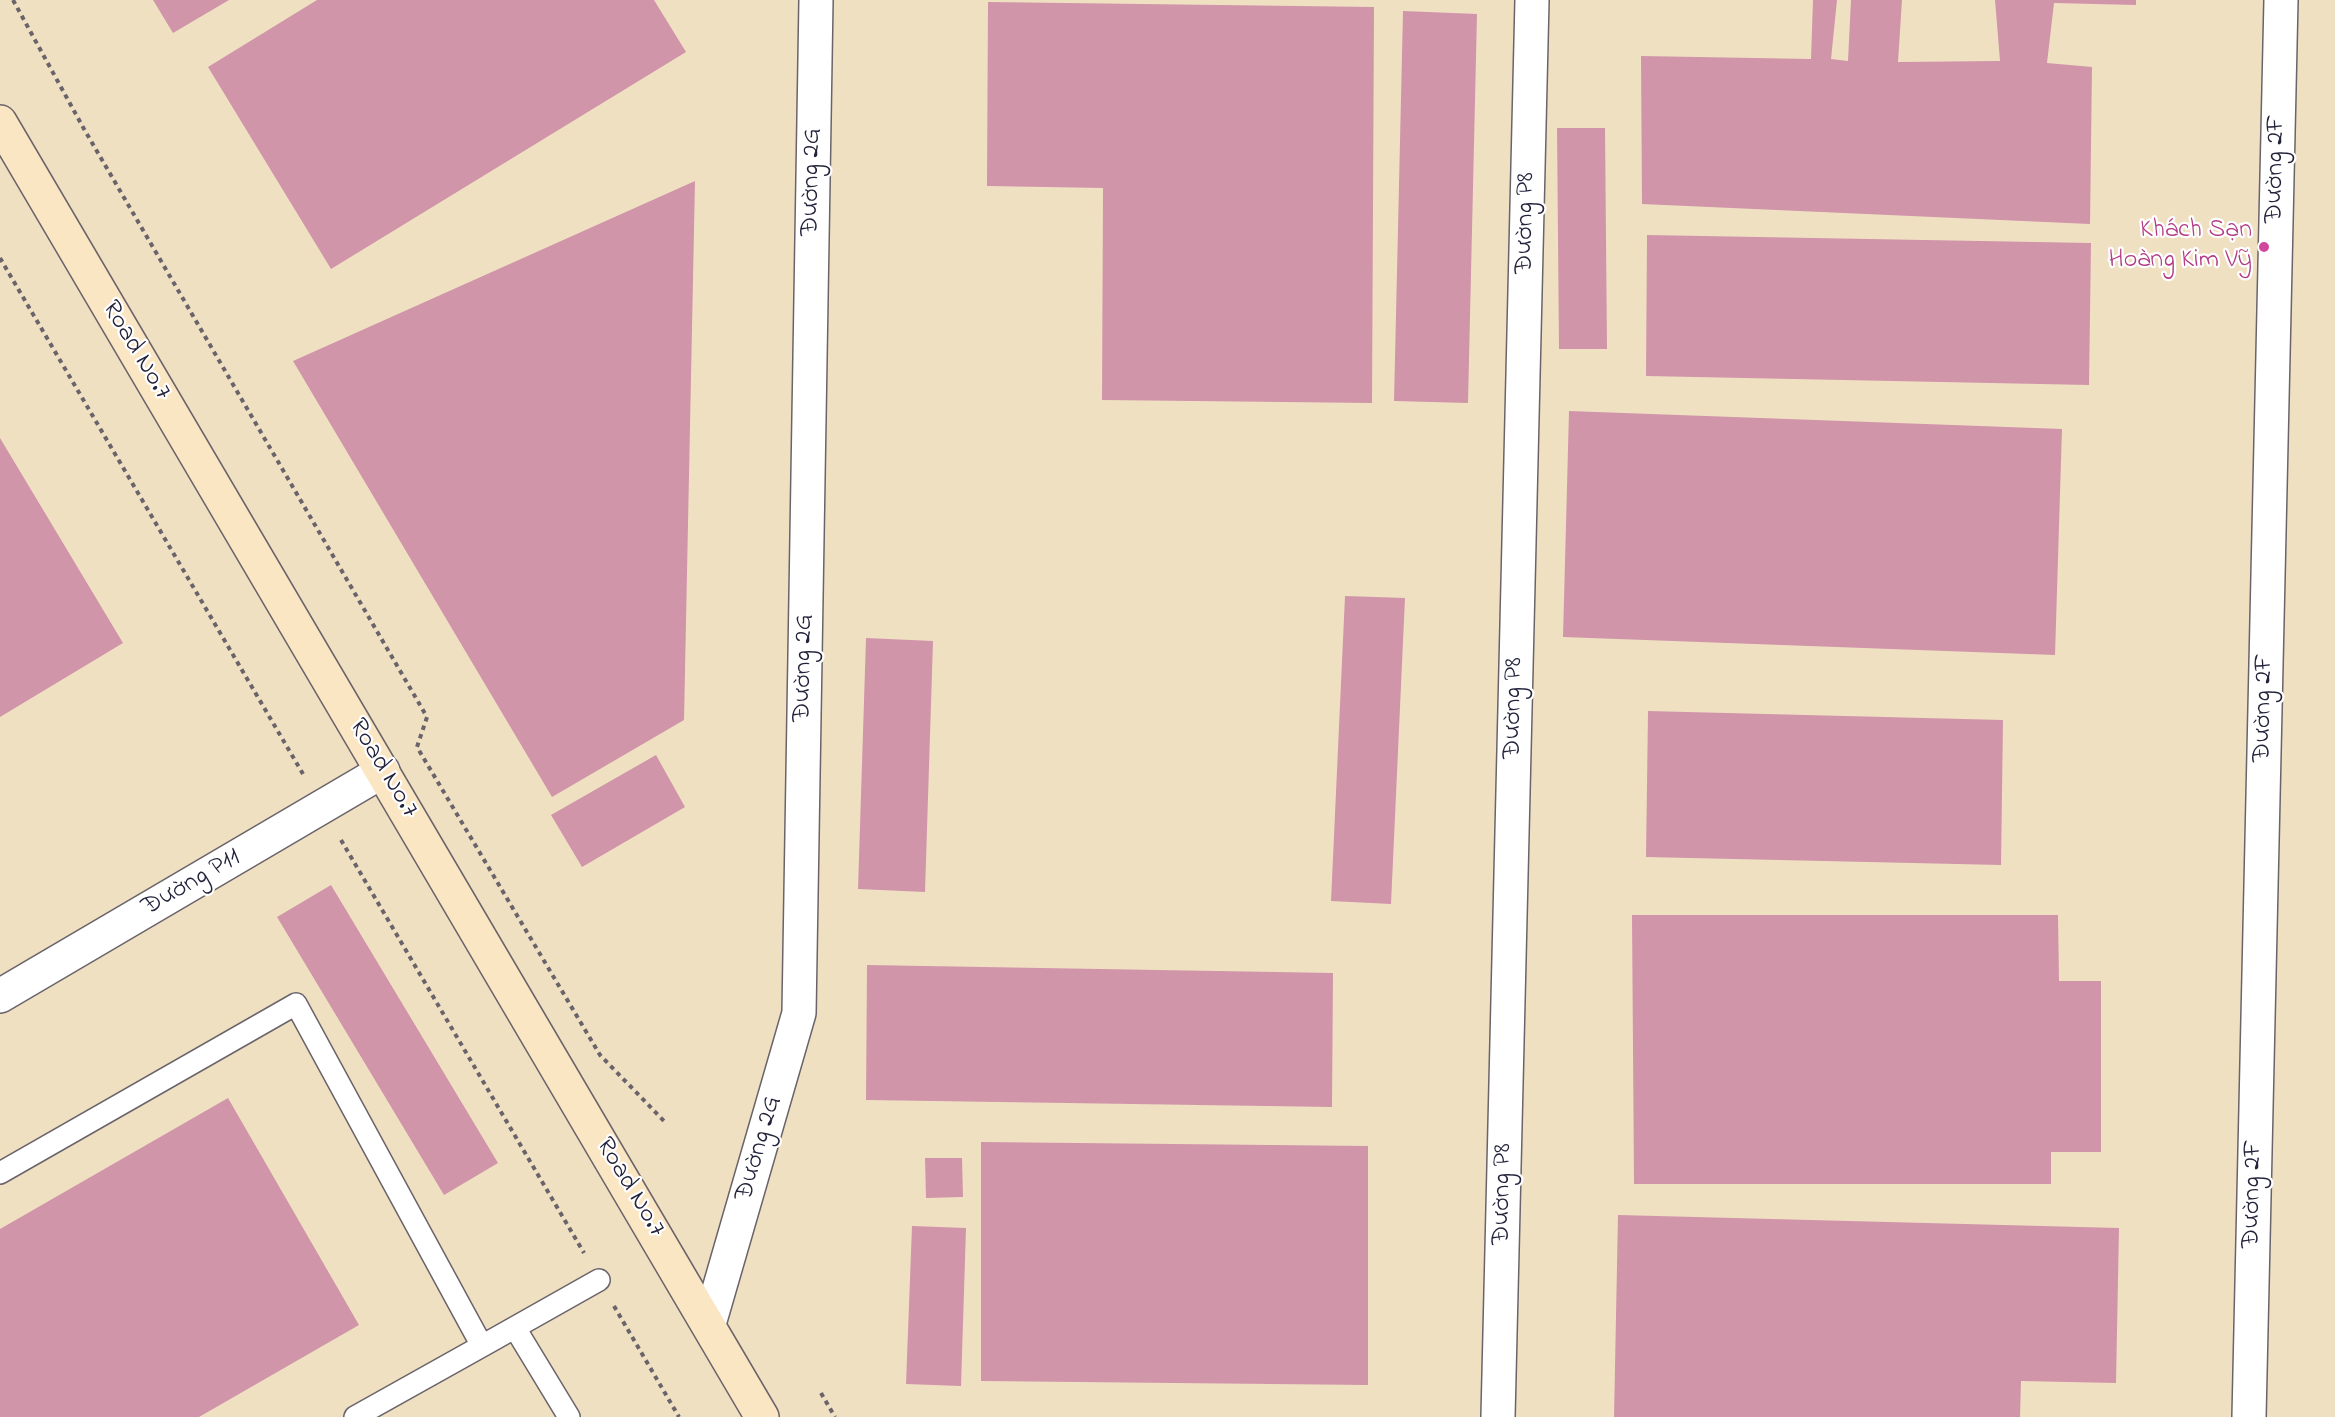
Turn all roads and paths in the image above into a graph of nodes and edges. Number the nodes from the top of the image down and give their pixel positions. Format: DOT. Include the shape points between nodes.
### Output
graph roads {
  1 [pos="12,0"];
  2 [pos="816,0"];
  3 [pos="1532,0"];
  4 [pos="2281,0"];
  5 [pos="0,122"];
  6 [pos="383,771"];
  7 [pos="0,996"];
  8 [pos="665,1122"];
  9 [pos="0,1173"];
  10 [pos="599,1280"];
  11 [pos="709,1324"];
  12 [pos="515,1328"];
  13 [pos="483,1346"];
  14 [pos="821,1393"];
  15 [pos="355,1417"];
  16 [pos="569,1417"];
  17 [pos="762,1417"];
  18 [pos="835,1417"];
  19 [pos="1498,1417"];
  20 [pos="2249,1417"];
  1 -- 8 [label="path" via="427,717 417,747 600,1055"];
  2 -- 11 [label="street, Đường 2G" via="799,1013"];
  3 -- 19 [label="street, Đường P8"];
  4 -- 20 [label="street, Đường 2F"];
  5 -- 6 [label="street, Road No.7"];
  6 -- 7 [label="street, Đường P11"];
  6 -- 11 [label="street, Road No.7"];
  9 -- 13 [label="lane" via="296,1004"];
  10 -- 12 [label="lane"];
  11 -- 17 [label="street, Road No.7"];
  12 -- 13 [label="lane"];
  12 -- 16 [label="lane"];
  13 -- 15 [label="lane"];
  14 -- 18 [label="path"];
}
